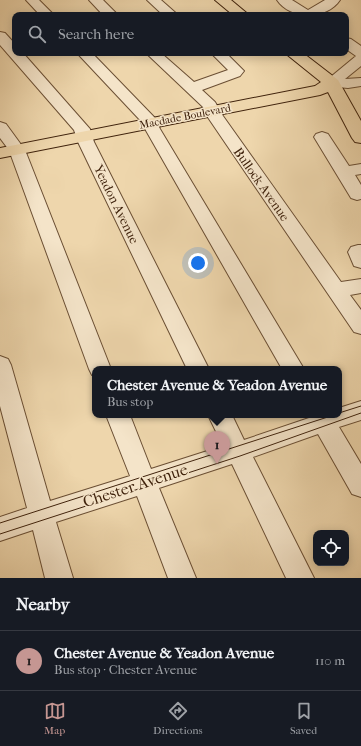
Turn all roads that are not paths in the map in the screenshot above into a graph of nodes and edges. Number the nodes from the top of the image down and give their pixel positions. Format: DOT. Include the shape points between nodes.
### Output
graph roads {
  1 [pos="32,0"];
  2 [pos="94,0"];
  3 [pos="153,0"];
  4 [pos="222,0"];
  5 [pos="283,0"];
  6 [pos="334,0"];
  7 [pos="44,12"];
  8 [pos="108,12"];
  9 [pos="168,12"];
  10 [pos="238,12"];
  11 [pos="302,12"];
  12 [pos="315,12"];
  13 [pos="0,36"];
  14 [pos="349,44"];
  15 [pos="12,50"];
  16 [pos="361,53"];
  17 [pos="18,56"];
  18 [pos="87,56"];
  19 [pos="156,56"];
  20 [pos="221,56"];
  21 [pos="297,56"];
  22 [pos="361,59"];
  23 [pos="361,82"];
  24 [pos="332,83"];
  25 [pos="192,88"];
  26 [pos="212,111"];
  27 [pos="150,123"];
  28 [pos="0,127"];
  29 [pos="84,136"];
  30 [pos="322,137"];
  31 [pos="361,138"];
  32 [pos="9,152"];
  33 [pos="353,170"];
  34 [pos="356,194"];
  35 [pos="361,252"];
  36 [pos="361,261"];
  37 [pos="361,286"];
  38 [pos="336,290"];
  39 [pos="361,326"];
  40 [pos="0,365"];
  41 [pos="99,366"];
  42 [pos="197,366"];
  43 [pos="291,366"];
  44 [pos="361,410"];
  45 [pos="342,414"];
  46 [pos="119,418"];
  47 [pos="221,418"];
  48 [pos="321,419"];
  49 [pos="238,452"];
  50 [pos="144,482"];
  51 [pos="361,486"];
  52 [pos="41,516"];
  53 [pos="0,529"];
  54 [pos="58,578"];
  55 [pos="182,578"];
  56 [pos="300,578"];
  1 -- 7 [label="street"];
  2 -- 8 [label="street"];
  3 -- 9 [label="street"];
  4 -- 10 [label="main road"];
  5 -- 11 [label="street"];
  6 -- 12 [label="street"];
  13 -- 15 [label="street, Yeadon Avenue"];
  14 -- 16 [label="street"];
  17 -- 29 [label="street, Yeadon Avenue" via="82,129"];
  18 -- 27 [label="street"];
  19 -- 25 [label="street, Bullock Avenue"];
  20 -- 25 [label="street" via="238,71"];
  21 -- 24 [label="main road"];
  22 -- 24 [label="street, Macdade Boulevard"];
  23 -- 24 [label="street"];
  24 -- 26 [label="main road, Macdade Boulevard" via="320,90"];
  24 -- 31 [label="main road"];
  25 -- 26 [label="street, Bullock Avenue" via="210,105"];
  26 -- 27 [label="main road, Macdade Boulevard"];
  26 -- 38 [label="street, Bullock Avenue"];
  27 -- 29 [label="main road, Macdade Boulevard"];
  27 -- 43 [label="street"];
  28 -- 32 [label="street"];
  29 -- 32 [label="main road, Macdade Boulevard"];
  29 -- 42 [label="street, Yeadon Avenue"];
  30 -- 33 [label="street"];
  32 -- 41 [label="street"];
  33 -- 34 [label="street"];
  35 -- 36 [label="street" via="358,252"];
  37 -- 38 [label="street"];
  38 -- 39 [label="street, Bullock Avenue"];
  40 -- 52 [label="street"];
  44 -- 45 [label="street, Chester Avenue"];
  46 -- 50 [label="street"];
  47 -- 49 [label="street"];
  48 -- 49 [label="street, Chester Avenue"];
  48 -- 51 [label="street"];
  49 -- 50 [label="street, Chester Avenue"];
  49 -- 56 [label="street"];
  50 -- 52 [label="street, Chester Avenue"];
  50 -- 55 [label="street"];
  52 -- 53 [label="street, Chester Avenue"];
  52 -- 54 [label="street"];
}
